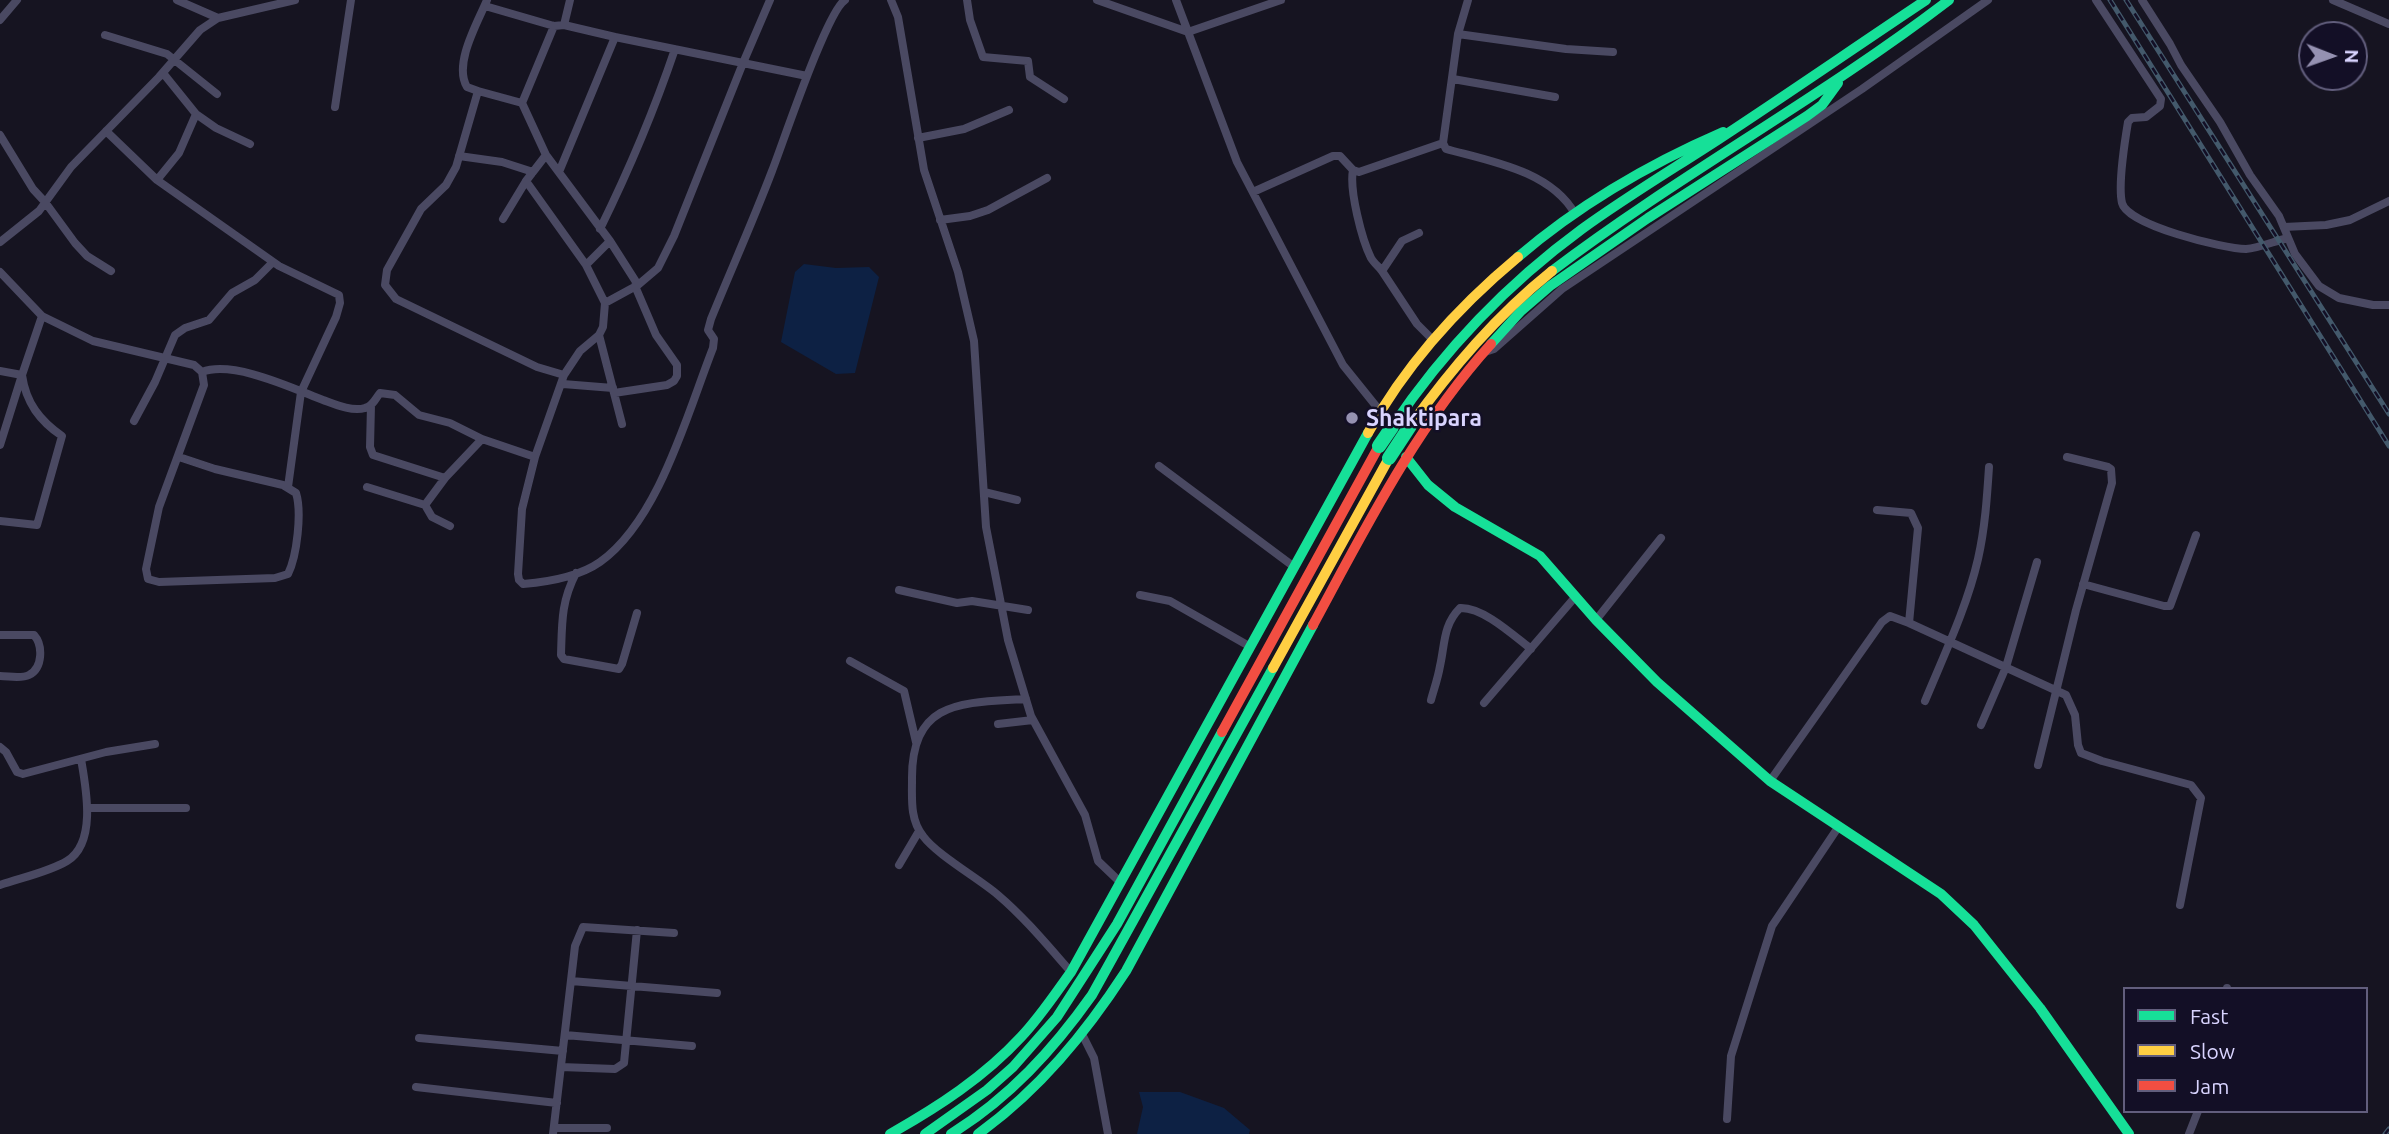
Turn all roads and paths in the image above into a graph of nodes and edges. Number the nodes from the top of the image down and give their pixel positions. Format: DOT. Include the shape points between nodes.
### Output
graph roads {
  1 [pos="17,0"];
  2 [pos="177,0"];
  3 [pos="295,0"];
  4 [pos="351,0"];
  5 [pos="570,0"];
  6 [pos="771,0"];
  7 [pos="845,0"];
  8 [pos="891,0"];
  9 [pos="967,0"];
  10 [pos="1097,0"];
  11 [pos="1176,0"];
  12 [pos="1281,0"];
  13 [pos="1468,0"];
  14 [pos="1926,0"];
  15 [pos="1949,0"];
  16 [pos="1988,0"];
  17 [pos="2096,0"];
  18 [pos="2142,0"];
  19 [pos="2333,0"];
  20 [pos="486,3"];
  21 [pos="218,18"];
  22 [pos="0,20"];
  23 [pos="2389,24"];
  24 [pos="564,25"];
  25 [pos="554,26"];
  26 [pos="1188,32"];
  27 [pos="1458,34"];
  28 [pos="105,35"];
  29 [pos="615,37"];
  30 [pos="675,49"];
  31 [pos="1613,52"];
  32 [pos="175,59"];
  33 [pos="743,63"];
  34 [pos="163,73"];
  35 [pos="807,76"];
  36 [pos="1842,78"];
  37 [pos="1453,79"];
  38 [pos="478,91"];
  39 [pos="217,94"];
  40 [pos="1555,97"];
  41 [pos="1063,99"];
  42 [pos="522,103"];
  43 [pos="335,107"];
  44 [pos="1009,110"];
  45 [pos="196,114"];
  46 [pos="1741,124"];
  47 [pos="106,131"];
  48 [pos="0,135"];
  49 [pos="918,138"];
  50 [pos="1443,143"];
  51 [pos="250,144"];
  52 [pos="546,155"];
  53 [pos="458,156"];
  54 [pos="1353,170"];
  55 [pos="533,172"];
  56 [pos="559,172"];
  57 [pos="1047,178"];
  58 [pos="157,180"];
  59 [pos="526,181"];
  60 [pos="1253,192"];
  61 [pos="2389,201"];
  62 [pos="46,202"];
  63 [pos="1575,214"];
  64 [pos="503,219"];
  65 [pos="940,220"];
  66 [pos="2284,227"];
  67 [pos="600,229"];
  68 [pos="1419,233"];
  69 [pos="2288,238"];
  70 [pos="610,241"];
  71 [pos="0,242"];
  72 [pos="273,262"];
  73 [pos="586,265"];
  74 [pos="111,271"];
  75 [pos="1382,271"];
  76 [pos="0,272"];
  77 [pos="1525,284"];
  78 [pos="636,286"];
  79 [pos="605,303"];
  80 [pos="2389,305"];
  81 [pos="42,316"];
  82 [pos="600,335"];
  83 [pos="1432,339"];
  84 [pos="1483,353"];
  85 [pos="166,359"];
  86 [pos="0,371"];
  87 [pos="202,372"];
  88 [pos="22,375"];
  89 [pos="564,380"];
  90 [pos="614,391"];
  91 [pos="301,392"];
  92 [pos="371,405"];
  93 [pos="1380,411"];
  94 [pos="134,421"];
  95 [pos="622,424"];
  96 [pos="482,439"];
  97 [pos="0,445"];
  98 [pos="178,457"];
  99 [pos="535,457"];
  100 [pos="1406,457"];
  101 [pos="2067,457"];
  102 [pos="1159,466"];
  103 [pos="1989,467"];
  104 [pos="445,478"];
  105 [pos="288,487"];
  106 [pos="367,487"];
  107 [pos="984,492"];
  108 [pos="1017,499"];
  109 [pos="425,505"];
  110 [pos="1877,510"];
  111 [pos="0,521"];
  112 [pos="450,526"];
  113 [pos="2196,535"];
  114 [pos="1661,538"];
  115 [pos="2037,562"];
  116 [pos="1293,566"];
  117 [pos="576,573"];
  118 [pos="2083,584"];
  119 [pos="899,590"];
  120 [pos="1139,595"];
  121 [pos="1576,596"];
  122 [pos="1001,604"];
  123 [pos="1028,610"];
  124 [pos="637,613"];
  125 [pos="1596,620"];
  126 [pos="1909,623"];
  127 [pos="0,635"];
  128 [pos="1950,642"];
  129 [pos="1250,646"];
  130 [pos="1531,649"];
  131 [pos="850,661"];
  132 [pos="2006,667"];
  133 [pos="0,676"];
  134 [pos="2056,689"];
  135 [pos="1026,699"];
  136 [pos="1431,700"];
  137 [pos="1925,701"];
  138 [pos="1485,703"];
  139 [pos="1033,720"];
  140 [pos="998,724"];
  141 [pos="1981,725"];
  142 [pos="916,742"];
  143 [pos="155,744"];
  144 [pos="0,747"];
  145 [pos="81,759"];
  146 [pos="2038,765"];
  147 [pos="1770,781"];
  148 [pos="1198,789"];
  149 [pos="87,808"];
  150 [pos="186,808"];
  151 [pos="1839,826"];
  152 [pos="919,831"];
  153 [pos="899,865"];
  154 [pos="1121,883"];
  155 [pos="0,886"];
  156 [pos="2180,905"];
  157 [pos="637,930"];
  158 [pos="674,933"];
  159 [pos="1071,972"];
  160 [pos="571,981"];
  161 [pos="631,986"];
  162 [pos="717,993"];
  163 [pos="1082,1034"];
  164 [pos="565,1035"];
  165 [pos="419,1038"];
  166 [pos="628,1041"];
  167 [pos="692,1046"];
  168 [pos="563,1051"];
  169 [pos="561,1067"];
  170 [pos="416,1087"];
  171 [pos="557,1102"];
  172 [pos="2197,1113"];
  173 [pos="1727,1119"];
  174 [pos="607,1128"];
  175 [pos="554,1131"];
  176 [pos="890,1134"];
  177 [pos="925,1134"];
  178 [pos="951,1134"];
  179 [pos="978,1134"];
  180 [pos="1108,1134"];
  181 [pos="2129,1134"];
  182 [pos="2189,1134"];
  1 -- 22 [label="street"];
  2 -- 21 [label="street"];
  3 -- 21 [label="street"];
  4 -- 43 [label="street"];
  5 -- 24 [label="street"];
  6 -- 33 [label="street"];
  7 -- 35 [label="street" via="835,10"];
  8 -- 49 [label="street" via="898,17"];
  9 -- 41 [label="street" via="983,57 1028,61 1030,77"];
  10 -- 26 [label="street"];
  11 -- 26 [label="street"];
  12 -- 26 [label="street"];
  13 -- 27 [label="street"];
  14 -- 46 [label="main road"];
  15 -- 36 [label="main road"];
  16 -- 84 [label="street" via="1572,282 1494,349"];
  17 -- 69 [label="street" via="2161,100 2146,117 2128,122 2122,188 2127,212 2229,248 2249,249"];
  18 -- 66 [label="street"];
  19 -- 23 [label="street"];
  20 -- 25 [label="street"];
  20 -- 38 [label="street" via="461,69 467,87"];
  21 -- 32 [label="street" via="200,30"];
  24 -- 25 [label="street"];
  24 -- 29 [label="street"];
  25 -- 42 [label="street"];
  26 -- 60 [label="street" via="1237,162"];
  27 -- 31 [label="street"];
  27 -- 37 [label="street"];
  28 -- 32 [label="street"];
  29 -- 30 [label="street"];
  29 -- 56 [label="street"];
  30 -- 33 [label="street"];
  30 -- 67 [label="street" via="654,110"];
  32 -- 34 [label="street"];
  32 -- 39 [label="street"];
  33 -- 35 [label="street"];
  33 -- 78 [label="street" via="674,236 658,268"];
  34 -- 45 [label="street"];
  34 -- 47 [label="street"];
  35 -- 117 [label="street" via="711,319 713,348 665,473 646,511 623,542 598,564"];
  36 -- 77 [label="main road"];
  36 -- 84 [label="main road" via="1822,105 1807,116 1550,286"];
  37 -- 40 [label="street"];
  37 -- 50 [label="street"];
  38 -- 42 [label="street"];
  38 -- 53 [label="street"];
  42 -- 52 [label="street"];
  44 -- 49 [label="street" via="964,129"];
  45 -- 51 [label="street"];
  45 -- 58 [label="street" via="178,153"];
  46 -- 63 [label="main road" via="1653,163"];
  46 -- 77 [label="main road" via="1583,228"];
  47 -- 58 [label="street"];
  47 -- 62 [label="street"];
  48 -- 62 [label="street"];
  49 -- 65 [label="street"];
  50 -- 54 [label="street" via="1359,173"];
  50 -- 63 [label="street" via="1446,149 1541,180 1567,200"];
  52 -- 55 [label="street"];
  52 -- 56 [label="street"];
  53 -- 55 [label="street"];
  53 -- 89 [label="street" via="446,185 421,209 387,270 388,291 458,331"];
  54 -- 60 [label="street" via="1340,156 1333,156"];
  54 -- 75 [label="street" via="1351,184 1366,241"];
  55 -- 59 [label="street"];
  56 -- 67 [label="street"];
  57 -- 65 [label="street" via="988,210"];
  58 -- 72 [label="street"];
  59 -- 64 [label="street"];
  59 -- 73 [label="street"];
  60 -- 93 [label="street" via="1343,365"];
  61 -- 66 [label="street" via="2350,220"];
  62 -- 71 [label="street"];
  62 -- 74 [label="street" via="87,256"];
  63 -- 83 [label="main road" via="1500,271"];
  65 -- 107 [label="street" via="974,341"];
  66 -- 69 [label="street"];
  67 -- 70 [label="street"];
  68 -- 75 [label="street" via="1402,241"];
  69 -- 80 [label="street" via="2312,277 2330,294 2359,303"];
  70 -- 73 [label="street"];
  70 -- 78 [label="street"];
  72 -- 85 [label="street" via="255,280 232,293 209,320 175,335"];
  72 -- 91 [label="street" via="340,299"];
  73 -- 79 [label="street"];
  75 -- 83 [label="street"];
  76 -- 81 [label="street"];
  77 -- 148 [label="main road, bridge" via="1464,353 1397,446"];
  78 -- 79 [label="street"];
  78 -- 90 [label="street" via="646,316 678,370 667,385"];
  79 -- 82 [label="street"];
  81 -- 85 [label="street" via="93,341"];
  81 -- 88 [label="street"];
  82 -- 89 [label="street" via="580,351"];
  82 -- 90 [label="street"];
  83 -- 93 [label="main road"];
  84 -- 100 [label="main road"];
  85 -- 87 [label="street" via="194,365"];
  85 -- 94 [label="street"];
  86 -- 88 [label="street"];
  87 -- 91 [label="street" via="227,369"];
  87 -- 98 [label="street" via="204,385"];
  88 -- 97 [label="street"];
  88 -- 111 [label="street" via="37,415 62,436 37,525"];
  89 -- 90 [label="street"];
  89 -- 99 [label="street"];
  90 -- 95 [label="street"];
  91 -- 92 [label="street" via="336,405 359,409"];
  91 -- 105 [label="street"];
  92 -- 96 [label="street" via="378,394 391,394 419,415 450,422"];
  92 -- 104 [label="street" via="373,455"];
  93 -- 100 [label="street"];
  93 -- 116 [label="main road"];
  96 -- 99 [label="street"];
  96 -- 104 [label="street"];
  98 -- 105 [label="street"];
  98 -- 105 [label="street" via="152,536 146,569 151,581 284,577 291,569 299,510 296,493"];
  99 -- 117 [label="street" via="522,509 519,577 526,584"];
  100 -- 121 [label="main road" via="1428,485 1454,507 1540,556"];
  100 -- 163 [label="main road" via="1126,971"];
  101 -- 118 [label="street" via="2111,469 2112,483"];
  102 -- 116 [label="street"];
  103 -- 128 [label="street" via="1978,560"];
  104 -- 109 [label="street"];
  106 -- 109 [label="street"];
  107 -- 108 [label="street"];
  107 -- 122 [label="street"];
  109 -- 112 [label="street" via="432,517"];
  110 -- 126 [label="street" via="1911,513 1917,521"];
  113 -- 118 [label="street" via="2170,606"];
  114 -- 125 [label="street"];
  115 -- 132 [label="street"];
  116 -- 129 [label="main road"];
  117 -- 124 [label="street" via="562,609 564,659 619,669"];
  118 -- 134 [label="street"];
  119 -- 122 [label="street" via="957,603"];
  120 -- 129 [label="street" via="1170,601"];
  121 -- 125 [label="main road"];
  121 -- 130 [label="street"];
  122 -- 123 [label="street"];
  122 -- 135 [label="street"];
  125 -- 147 [label="main road" via="1657,682"];
  126 -- 128 [label="street"];
  126 -- 147 [label="street" via="1890,616 1882,622"];
  127 -- 133 [label="street" via="34,635 40,645 32,674"];
  128 -- 132 [label="street"];
  128 -- 137 [label="street"];
  129 -- 154 [label="main road"];
  130 -- 136 [label="street" via="1497,623 1460,608 1445,633"];
  130 -- 138 [label="street"];
  131 -- 142 [label="street" via="904,691"];
  132 -- 134 [label="street"];
  132 -- 141 [label="street"];
  134 -- 146 [label="street"];
  134 -- 156 [label="street" via="2073,708 2081,753 2191,785 2199,792"];
  135 -- 139 [label="street"];
  135 -- 142 [label="street" via="960,704 926,724"];
  139 -- 140 [label="street"];
  139 -- 154 [label="street" via="1085,815 1098,860"];
  142 -- 152 [label="street" via="912,804"];
  143 -- 145 [label="street"];
  144 -- 145 [label="street" via="14,769 23,774"];
  145 -- 149 [label="street"];
  147 -- 151 [label="main road"];
  148 -- 177 [label="main road" via="1063,1012 995,1087"];
  148 -- 178 [label="main road" via="1143,905 1072,1024 994,1105"];
  149 -- 150 [label="street"];
  149 -- 155 [label="street" via="77,853 66,862"];
  151 -- 173 [label="street" via="1772,926 1731,1056"];
  151 -- 181 [label="main road" via="1941,894 1973,925 2040,1008"];
  152 -- 153 [label="street"];
  152 -- 159 [label="street" via="999,896"];
  154 -- 159 [label="main road"];
  157 -- 158 [label="street"];
  157 -- 160 [label="street" via="583,927 575,946"];
  157 -- 161 [label="street"];
  159 -- 176 [label="main road" via="988,1070"];
  160 -- 161 [label="street"];
  160 -- 164 [label="street"];
  161 -- 162 [label="street"];
  161 -- 166 [label="street"];
  163 -- 179 [label="main road" via="1026,1095"];
  163 -- 180 [label="street" via="1094,1058"];
  164 -- 166 [label="street"];
  164 -- 168 [label="street"];
  165 -- 168 [label="street"];
  166 -- 167 [label="street"];
  166 -- 169 [label="street" via="624,1063 615,1069"];
  168 -- 169 [label="street"];
  169 -- 171 [label="street"];
  170 -- 171 [label="street"];
  171 -- 175 [label="street"];
  172 -- 182 [label="street"];
  174 -- 175 [label="street"];
}
